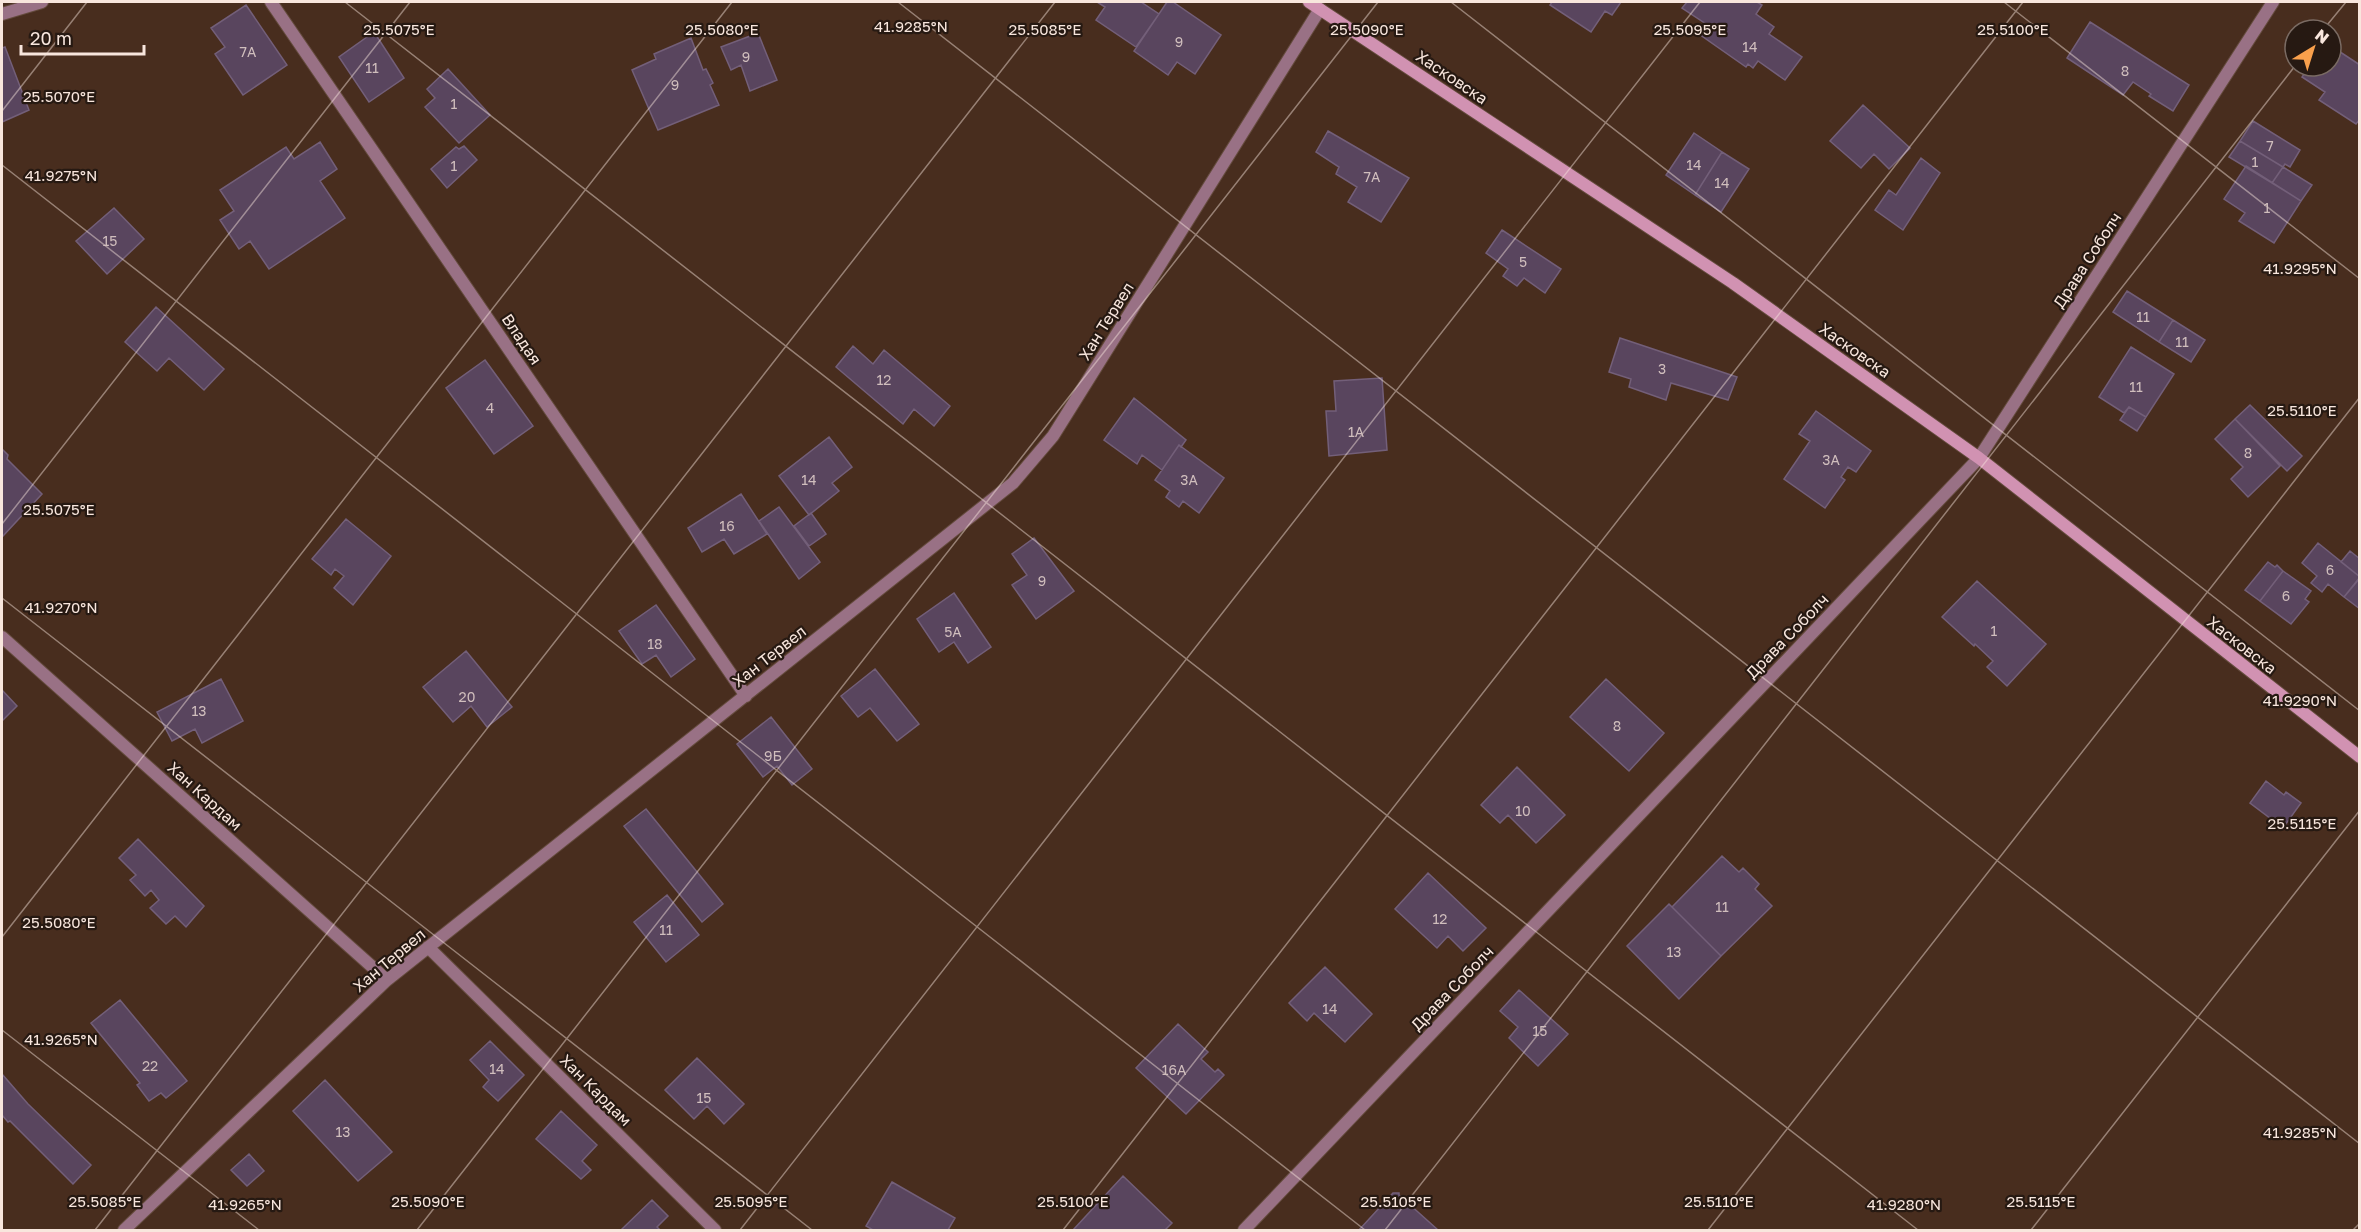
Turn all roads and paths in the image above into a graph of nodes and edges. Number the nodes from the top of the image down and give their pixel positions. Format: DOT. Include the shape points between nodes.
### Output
graph roads {
  1 [pos="42,2"];
  2 [pos="271,2"];
  3 [pos="1309,2"];
  4 [pos="2273,2"];
  5 [pos="1320,9"];
  6 [pos="2,14"];
  7 [pos="1979,458"];
  8 [pos="2,637"];
  9 [pos="746,696"];
  10 [pos="2360,757"];
  11 [pos="428,947"];
  12 [pos="387,980"];
  13 [pos="124,1230"];
  14 [pos="715,1230"];
  15 [pos="1244,1230"];
  1 -- 6 [label="street"];
  2 -- 9 [label="street, Владая"];
  3 -- 5 [label="street, Хасковска"];
  4 -- 7 [label="street, Драва Соболч"];
  5 -- 7 [label="street, Хасковска" via="1733,283"];
  5 -- 9 [label="street, Хан Тервел" via="1036,459 1004,491"];
  7 -- 10 [label="street, Хасковска"];
  7 -- 15 [label="street, Драва Соболч"];
  8 -- 12 [label="street, Хан Кардам"];
  9 -- 11 [label="street, Хан Тервел"];
  11 -- 12 [label="street, Хан Тервел"];
  11 -- 14 [label="street, Хан Кардам"];
  12 -- 13 [label="street, Хан Тервел"];
}
